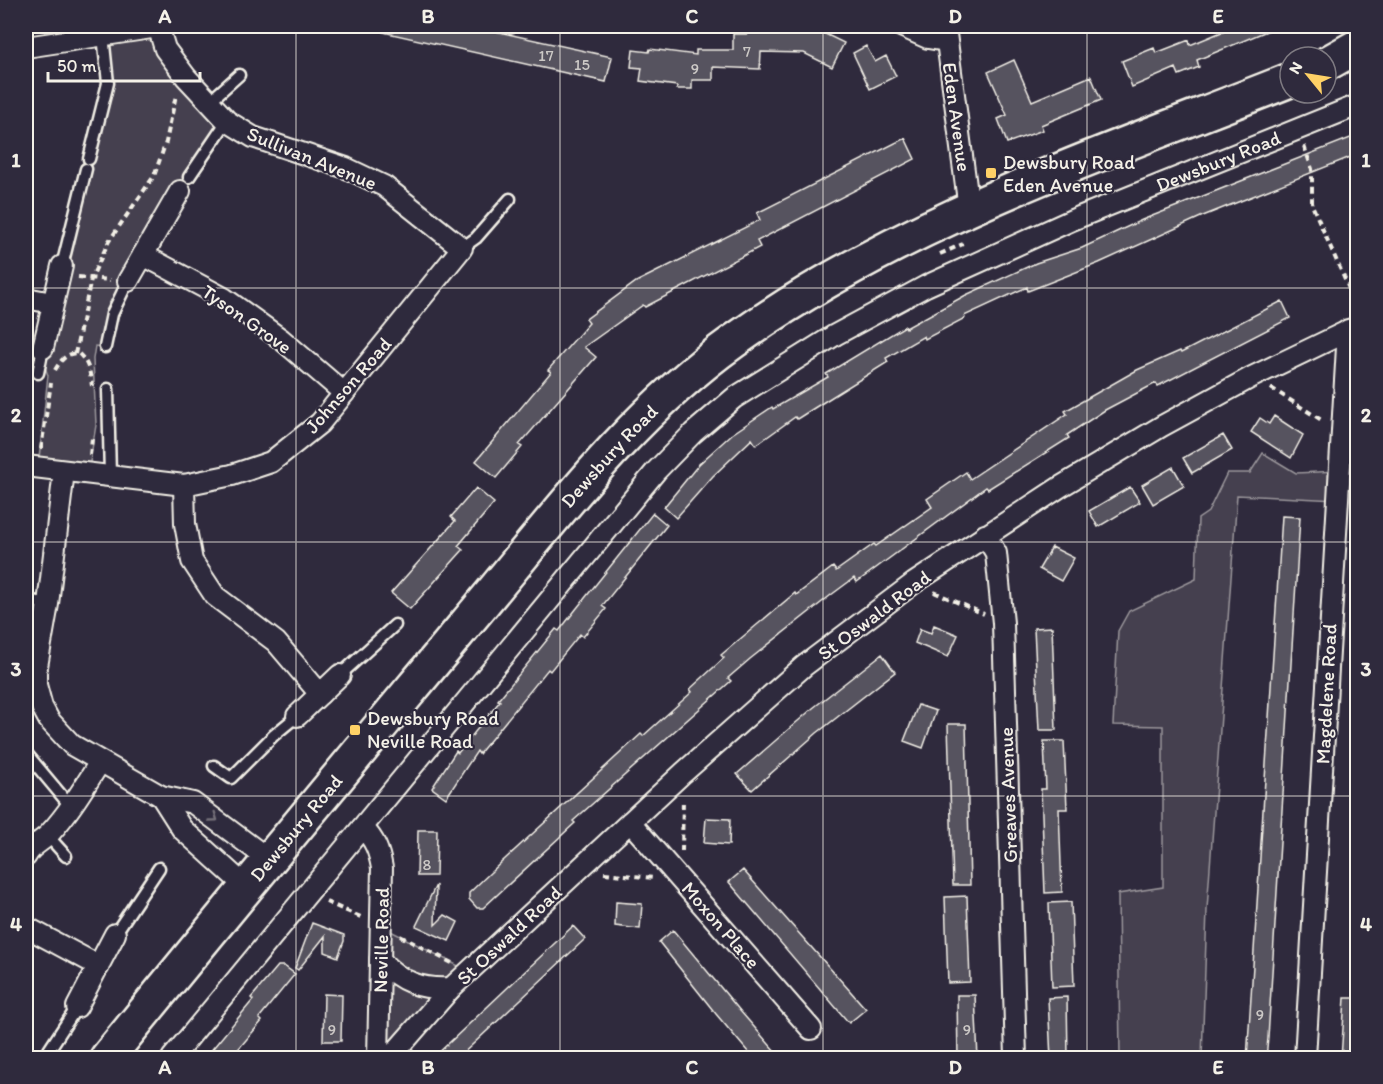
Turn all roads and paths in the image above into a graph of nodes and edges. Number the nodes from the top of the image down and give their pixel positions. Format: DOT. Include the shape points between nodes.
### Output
graph roads {
  1 [pos="158,26"];
  2 [pos="901,26"];
  3 [pos="945,33"];
  4 [pos="103,35"];
  5 [pos="1358,46"];
  6 [pos="26,47"];
  7 [pos="1338,57"];
  8 [pos="238,75"];
  9 [pos="186,77"];
  10 [pos="1278,85"];
  11 [pos="209,102"];
  12 [pos="1358,105"];
  13 [pos="227,121"];
  14 [pos="1298,131"];
  15 [pos="184,184"];
  16 [pos="510,199"];
  17 [pos="969,209"];
  18 [pos="462,248"];
  19 [pos="143,255"];
  20 [pos="61,271"];
  21 [pos="91,279"];
  22 [pos="128,281"];
  23 [pos="26,298"];
  24 [pos="52,303"];
  25 [pos="1358,308"];
  26 [pos="1353,328"];
  27 [pos="105,347"];
  28 [pos="43,348"];
  29 [pos="75,354"];
  30 [pos="38,373"];
  31 [pos="1252,377"];
  32 [pos="108,389"];
  33 [pos="344,393"];
  34 [pos="92,396"];
  35 [pos="1341,432"];
  36 [pos="92,434"];
  37 [pos="32,467"];
  38 [pos="64,471"];
  39 [pos="88,474"];
  40 [pos="110,477"];
  41 [pos="184,485"];
  42 [pos="985,535"];
  43 [pos="914,583"];
  44 [pos="26,600"];
  45 [pos="48,604"];
  46 [pos="1003,622"];
  47 [pos="395,625"];
  48 [pos="340,675"];
  49 [pos="320,694"];
  50 [pos="34,706"];
  51 [pos="297,716"];
  52 [pos="26,753"];
  53 [pos="100,762"];
  54 [pos="214,766"];
  55 [pos="161,796"];
  56 [pos="72,807"];
  57 [pos="630,822"];
  58 [pos="363,828"];
  59 [pos="48,836"];
  60 [pos="26,856"];
  61 [pos="66,856"];
  62 [pos="268,858"];
  63 [pos="159,868"];
  64 [pos="245,886"];
  65 [pos="26,927"];
  66 [pos="115,934"];
  67 [pos="380,960"];
  68 [pos="99,966"];
  69 [pos="452,988"];
  70 [pos="77,1007"];
  71 [pos="811,1029"];
  72 [pos="49,1050"];
  73 [pos="107,1059"];
  74 [pos="172,1059"];
  75 [pos="378,1059"];
  76 [pos="390,1059"];
  77 [pos="1016,1059"];
  78 [pos="1305,1059"];
  1 -- 4 [label="street"];
  1 -- 9 [label="street, Sullivan Avenue" via="165,49"];
  2 -- 3 [label="street" via="928,38"];
  3 -- 17 [label="street, Eden Avenue"];
  4 -- 6 [label="street"];
  4 -- 20 [label="lane" via="108,83"];
  5 -- 7 [label="highway"];
  8 -- 11 [label="lane"];
  9 -- 11 [label="street, Sullivan Avenue"];
  9 -- 21 [label="path" via="177,89 154,176 109,241"];
  10 -- 17 [label="highway, Dewsbury Road"];
  11 -- 13 [label="street, Sullivan Avenue"];
  12 -- 14 [label="street, Dewsbury Road"];
  13 -- 15 [label="lane"];
  13 -- 18 [label="street, Sullivan Avenue" via="253,137 346,168 384,186"];
  14 -- 25 [label="path" via="1312,169 1312,205"];
  14 -- 58 [label="street, Dewsbury Road" via="1072,220 936,281 835,335 734,398 656,471"];
  15 -- 19 [label="street"];
  16 -- 18 [label="lane" via="476,238"];
  17 -- 62 [label="highway, Dewsbury Road" via="829,279 690,373 579,490"];
  18 -- 33 [label="street, Johnson Road"];
  19 -- 22 [label="street"];
  19 -- 33 [label="street, Tyson Grove" via="224,298"];
  20 -- 21 [label="path"];
  20 -- 24 [label="street"];
  21 -- 22 [label="path"];
  21 -- 29 [label="path"];
  22 -- 27 [label="lane" via="112,314"];
  23 -- 24 [label="street"];
  24 -- 28 [label="street"];
  26 -- 31 [label="street, St Oswald Road"];
  26 -- 35 [label="street, Magdelene Road"];
  28 -- 30 [label="lane"];
  29 -- 34 [label="path" via="85,360 90,371"];
  29 -- 37 [label="path" via="62,360 52,377"];
  31 -- 35 [label="path"];
  31 -- 42 [label="street, St Oswald Road" via="1162,426"];
  32 -- 40 [label="lane"];
  33 -- 41 [label="street, Johnson Road" via="320,423 270,462"];
  35 -- 78 [label="street, Magdelene Road"];
  36 -- 39 [label="path"];
  37 -- 38 [label="street, Johnson Road"];
  38 -- 39 [label="street, Johnson Road"];
  38 -- 45 [label="street"];
  39 -- 40 [label="street, Johnson Road"];
  40 -- 41 [label="street, Johnson Road"];
  41 -- 49 [label="street" via="185,524 192,561 216,596 276,642"];
  42 -- 43 [label="street, St Oswald Road"];
  42 -- 46 [label="street, Greaves Avenue" via="996,553"];
  43 -- 46 [label="path"];
  43 -- 57 [label="street, St Oswald Road" via="804,666"];
  44 -- 45 [label="lane"];
  45 -- 50 [label="street"];
  46 -- 77 [label="street, Greaves Avenue"];
  47 -- 48 [label="lane"];
  48 -- 49 [label="street"];
  49 -- 51 [label="street"];
  50 -- 53 [label="street" via="72,745"];
  51 -- 54 [label="lane" via="231,778"];
  52 -- 56 [label="lane"];
  53 -- 55 [label="street"];
  53 -- 56 [label="street"];
  55 -- 62 [label="street, one-way" via="193,803"];
  55 -- 64 [label="street" via="182,829"];
  56 -- 59 [label="street"];
  57 -- 69 [label="street, St Oswald Road"];
  57 -- 71 [label="street, Moxon Place"];
  58 -- 67 [label="street, Neville Road" via="372,836 382,868"];
  58 -- 74 [label="street, Dewsbury Road"];
  59 -- 60 [label="street" via="29,849"];
  59 -- 61 [label="lane"];
  62 -- 64 [label="highway, Dewsbury Road"];
  63 -- 66 [label="lane"];
  64 -- 73 [label="highway, Dewsbury Road"];
  65 -- 68 [label="street"];
  66 -- 68 [label="street"];
  67 -- 69 [label="street, St Oswald Road" via="393,974 410,983 433,989"];
  67 -- 75 [label="street, Neville Road"];
  68 -- 70 [label="street"];
  69 -- 76 [label="street, St Oswald Road"];
  70 -- 72 [label="lane"];
}
